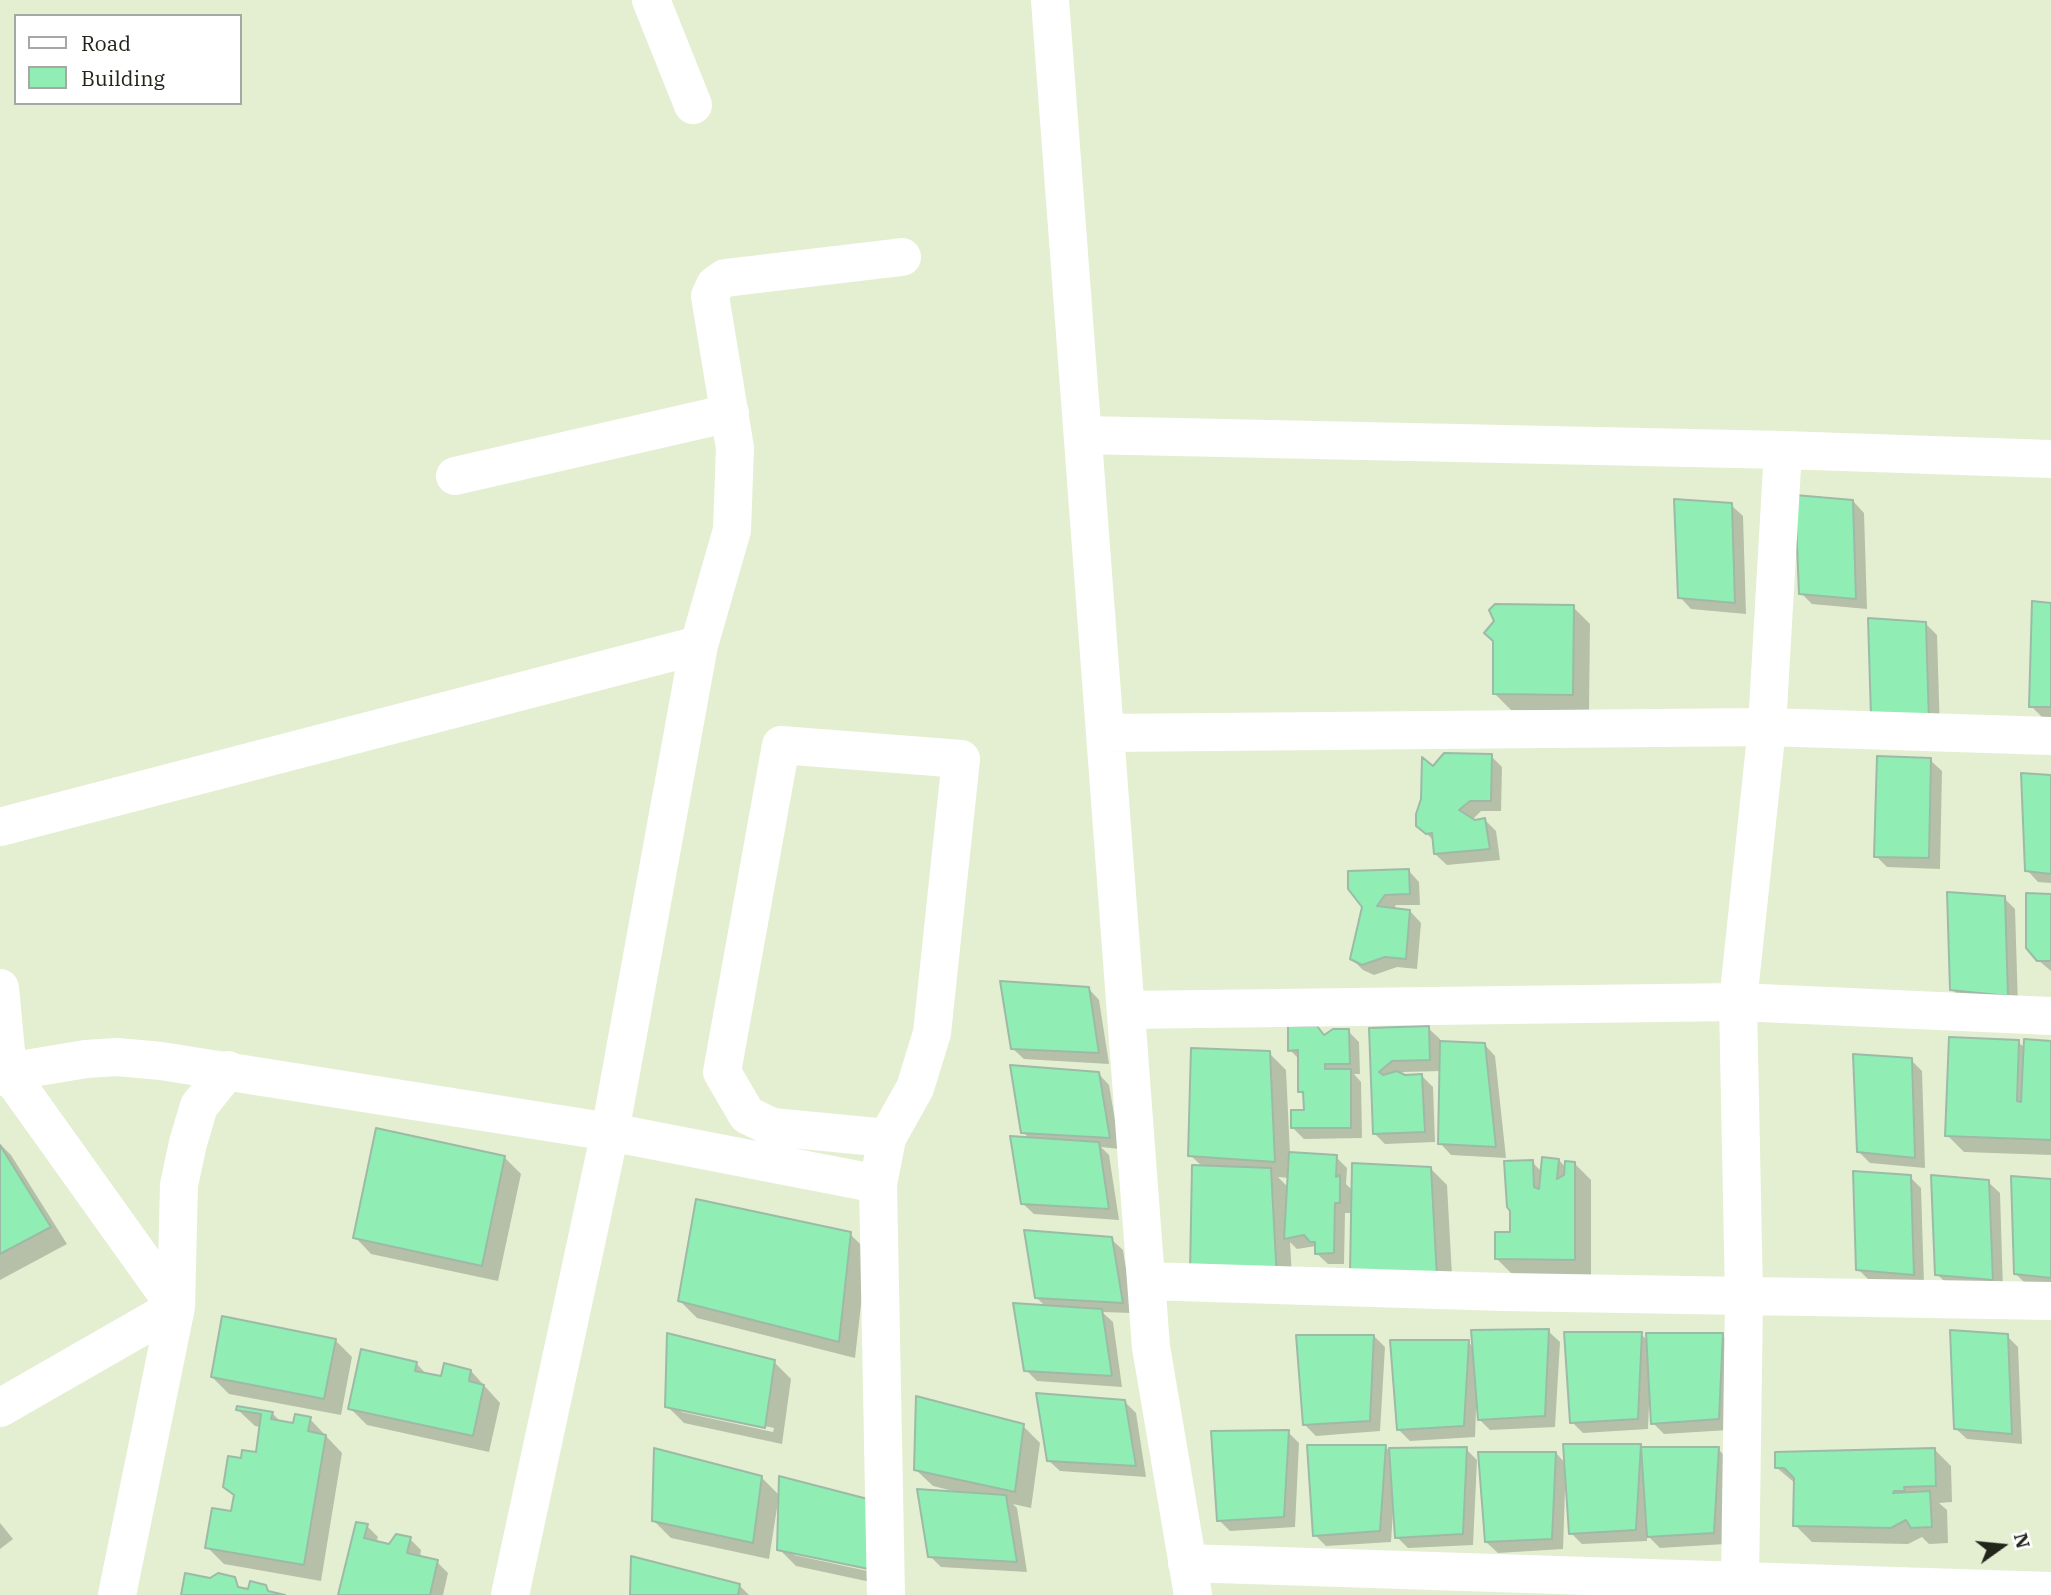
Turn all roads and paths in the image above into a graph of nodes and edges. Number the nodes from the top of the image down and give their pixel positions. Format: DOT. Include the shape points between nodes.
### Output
graph roads {
  1 [pos="651,0"];
  2 [pos="1050,0"];
  3 [pos="693,105"];
  4 [pos="902,257"];
  5 [pos="730,413"];
  6 [pos="1083,435"];
  7 [pos="1783,450"];
  8 [pos="2051,459"];
  9 [pos="455,476"];
  10 [pos="699,645"];
  11 [pos="1767,727"];
  12 [pos="1105,733"];
  13 [pos="2051,736"];
  14 [pos="0,827"];
  15 [pos="0,988"];
  16 [pos="1738,1002"];
  17 [pos="1126,1010"];
  18 [pos="2051,1016"];
  19 [pos="228,1070"];
  20 [pos="4,1075"];
  21 [pos="610,1132"];
  22 [pos="887,1138"];
  23 [pos="878,1184"];
  24 [pos="1146,1281"];
  25 [pos="1744,1297"];
  26 [pos="2051,1301"];
  27 [pos="176,1307"];
  28 [pos="0,1408"];
  29 [pos="1190,1579"];
  30 [pos="1740,1581"];
  31 [pos="2051,1591"];
  32 [pos="117,1595"];
  33 [pos="510,1595"];
  34 [pos="886,1595"];
  1 -- 3 [label="street"];
  2 -- 6 [label="street"];
  4 -- 5 [label="street" via="724,278 715,285 710,296"];
  5 -- 9 [label="street"];
  5 -- 10 [label="street" via="735,448 732,530"];
  6 -- 7 [label="street"];
  6 -- 12 [label="street"];
  7 -- 8 [label="street"];
  7 -- 11 [label="street"];
  10 -- 14 [label="street"];
  10 -- 21 [label="street"];
  11 -- 12 [label="street"];
  11 -- 13 [label="street"];
  11 -- 16 [label="street"];
  12 -- 17 [label="street"];
  15 -- 20 [label="street"];
  16 -- 17 [label="street"];
  16 -- 18 [label="street"];
  16 -- 25 [label="street"];
  17 -- 24 [label="street"];
  19 -- 20 [label="street" via="117,1058 86,1059"];
  19 -- 21 [label="street"];
  19 -- 27 [label="street" via="199,1106 188,1143 179,1185"];
  20 -- 27 [label="street"];
  21 -- 23 [label="street"];
  21 -- 33 [label="street"];
  22 -- 22 [label="street" via="915,1088 932,1033 961,759 781,745 722,1072 747,1115 772,1127"];
  22 -- 23 [label="street"];
  23 -- 34 [label="street"];
  24 -- 25 [label="street"];
  24 -- 29 [label="street" via="1151,1347"];
  25 -- 26 [label="street"];
  25 -- 30 [label="street"];
  27 -- 28 [label="street"];
  27 -- 32 [label="street"];
  29 -- 30 [label="street"];
  30 -- 31 [label="street"];
}
